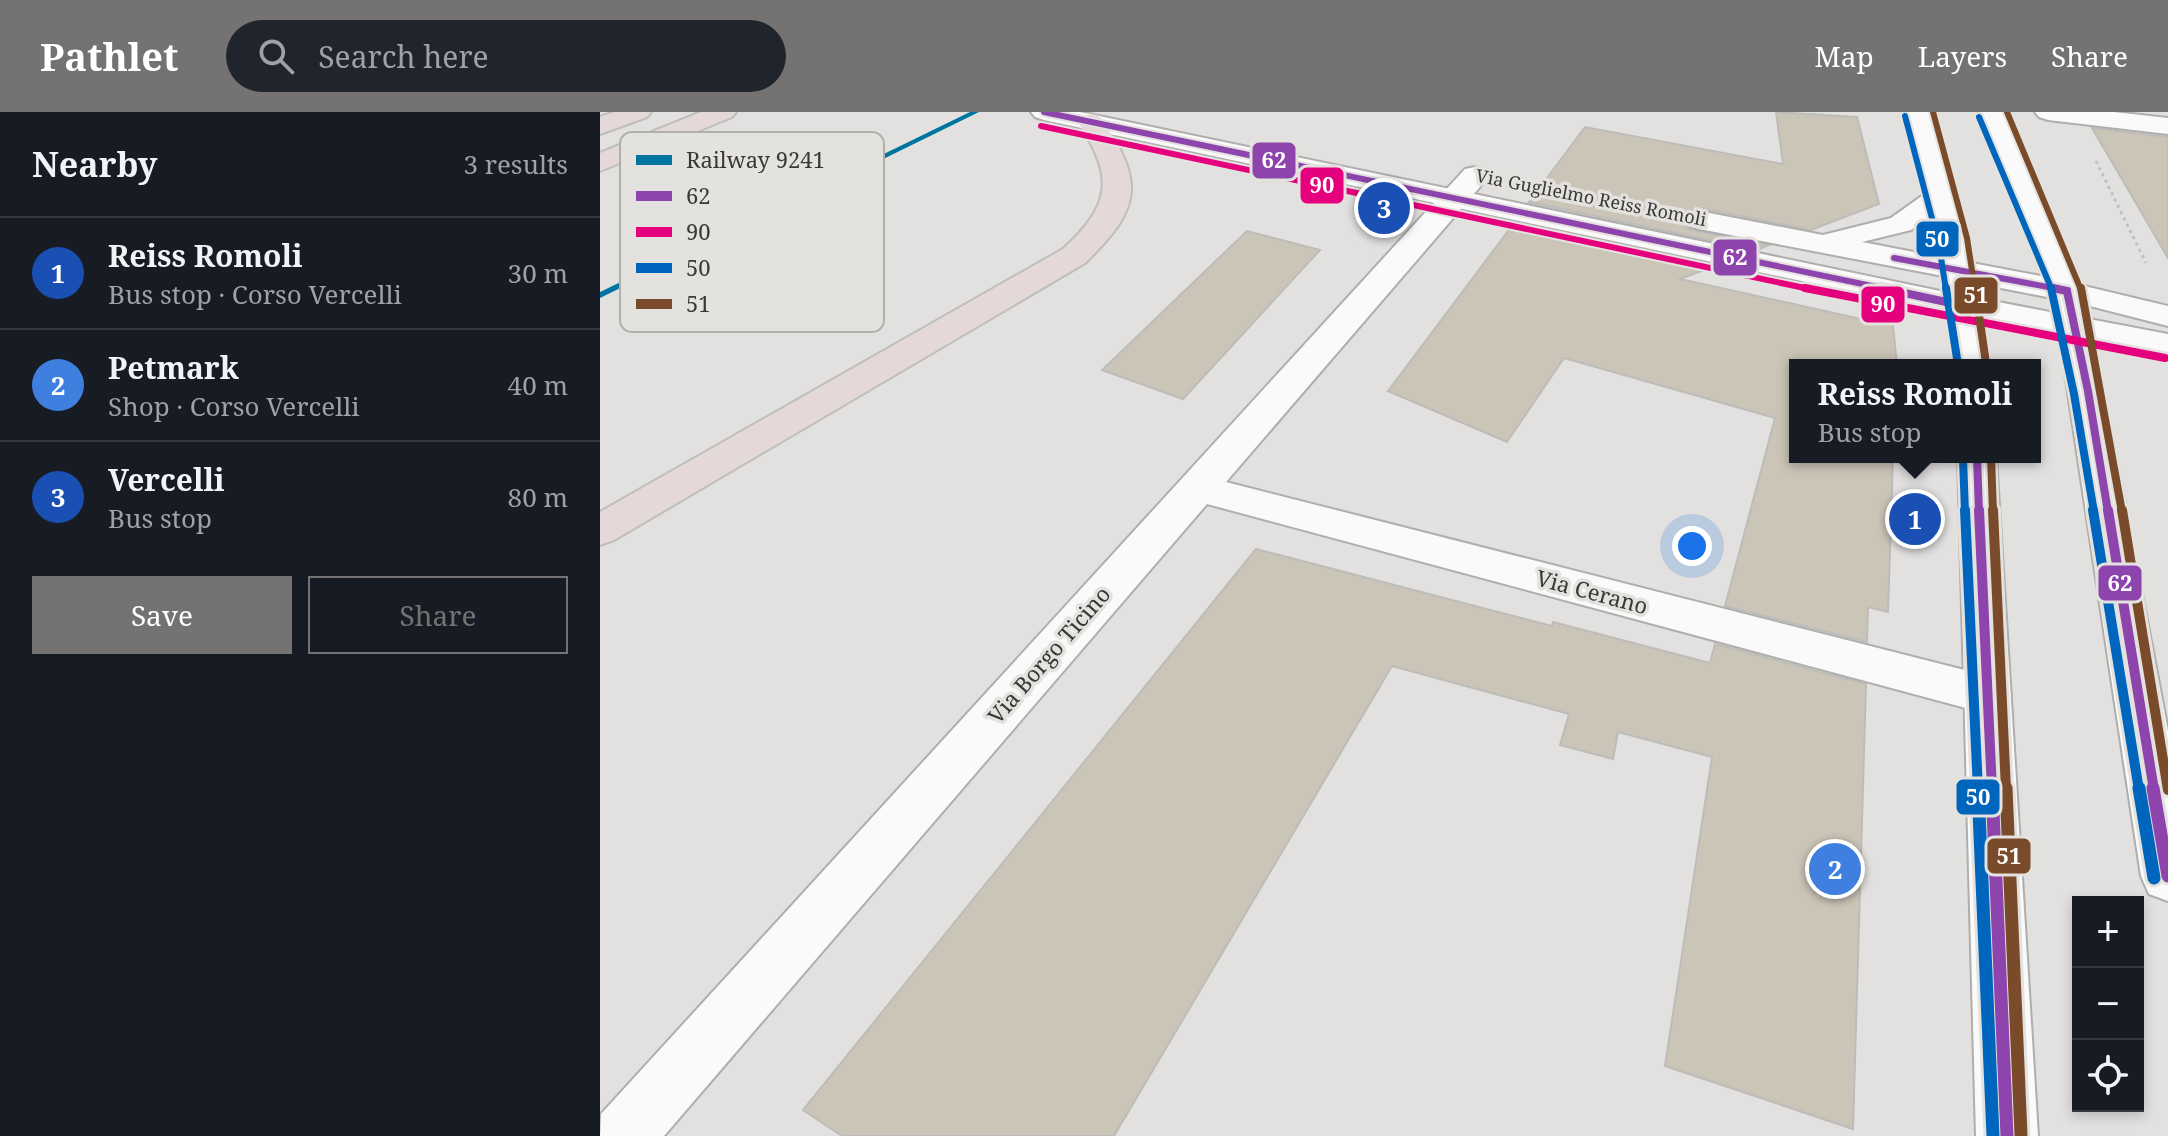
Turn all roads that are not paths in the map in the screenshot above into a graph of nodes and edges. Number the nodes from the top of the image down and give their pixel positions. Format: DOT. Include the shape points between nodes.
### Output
graph roads {
  1 [pos="638,112"];
  2 [pos="723,112"];
  3 [pos="1044,112"];
  4 [pos="1163,112"];
  5 [pos="1919,112"];
  6 [pos="1992,112"];
  7 [pos="2048,112"];
  8 [pos="1087,121"];
  9 [pos="600,126"];
  10 [pos="2168,126"];
  11 [pos="675,132"];
  12 [pos="620,155"];
  13 [pos="600,163"];
  14 [pos="1505,181"];
  15 [pos="1464,186"];
  16 [pos="1941,195"];
  17 [pos="1674,215"];
  18 [pos="1813,243"];
  19 [pos="1959,271"];
  20 [pos="1965,306"];
  21 [pos="2070,309"];
  22 [pos="2168,316"];
  23 [pos="2168,344"];
  24 [pos="1971,359"];
  25 [pos="1977,463"];
  26 [pos="1196,488"];
  27 [pos="600,530"];
  28 [pos="1988,695"];
  29 [pos="2168,876"];
  30 [pos="623,1136"];
  31 [pos="2007,1136"];
  1 -- 9 [label="highway"];
  2 -- 11 [label="highway"];
  3 -- 8 [label="main road, Via Guglielmo Reiss Romoli"];
  4 -- 15 [label="main road, Via Guglielmo Reiss Romoli"];
  5 -- 16 [label="main road"];
  6 -- 21 [label="main road"];
  7 -- 10 [label="main road"];
  8 -- 15 [label="main road, Via Guglielmo Reiss Romoli"];
  8 -- 27 [label="highway" via="1109,146 1118,188 1115,207 1101,232 1074,256"];
  12 -- 13 [label="highway"];
  14 -- 15 [label="main road, Via Guglielmo Reiss Romoli"];
  15 -- 20 [label="main road, Via Guglielmo Reiss Romoli"];
  15 -- 26 [label="main road, Via Borgo Ticino"];
  16 -- 18 [label="main road" via="1901,224"];
  16 -- 19 [label="main road"];
  17 -- 18 [label="main road, Via Guglielmo Reiss Romoli"];
  18 -- 19 [label="main road, Via Guglielmo Reiss Romoli"];
  19 -- 20 [label="main road"];
  19 -- 21 [label="main road, Via Guglielmo Reiss Romoli"];
  20 -- 21 [label="main road, Via Guglielmo Reiss Romoli"];
  20 -- 24 [label="main road"];
  21 -- 22 [label="main road"];
  21 -- 23 [label="main road"];
  21 -- 29 [label="main road"];
  25 -- 28 [label="main road"];
  26 -- 28 [label="main road, Via Cerano"];
  26 -- 30 [label="main road, Via Borgo Ticino"];
  28 -- 31 [label="main road"];
}
